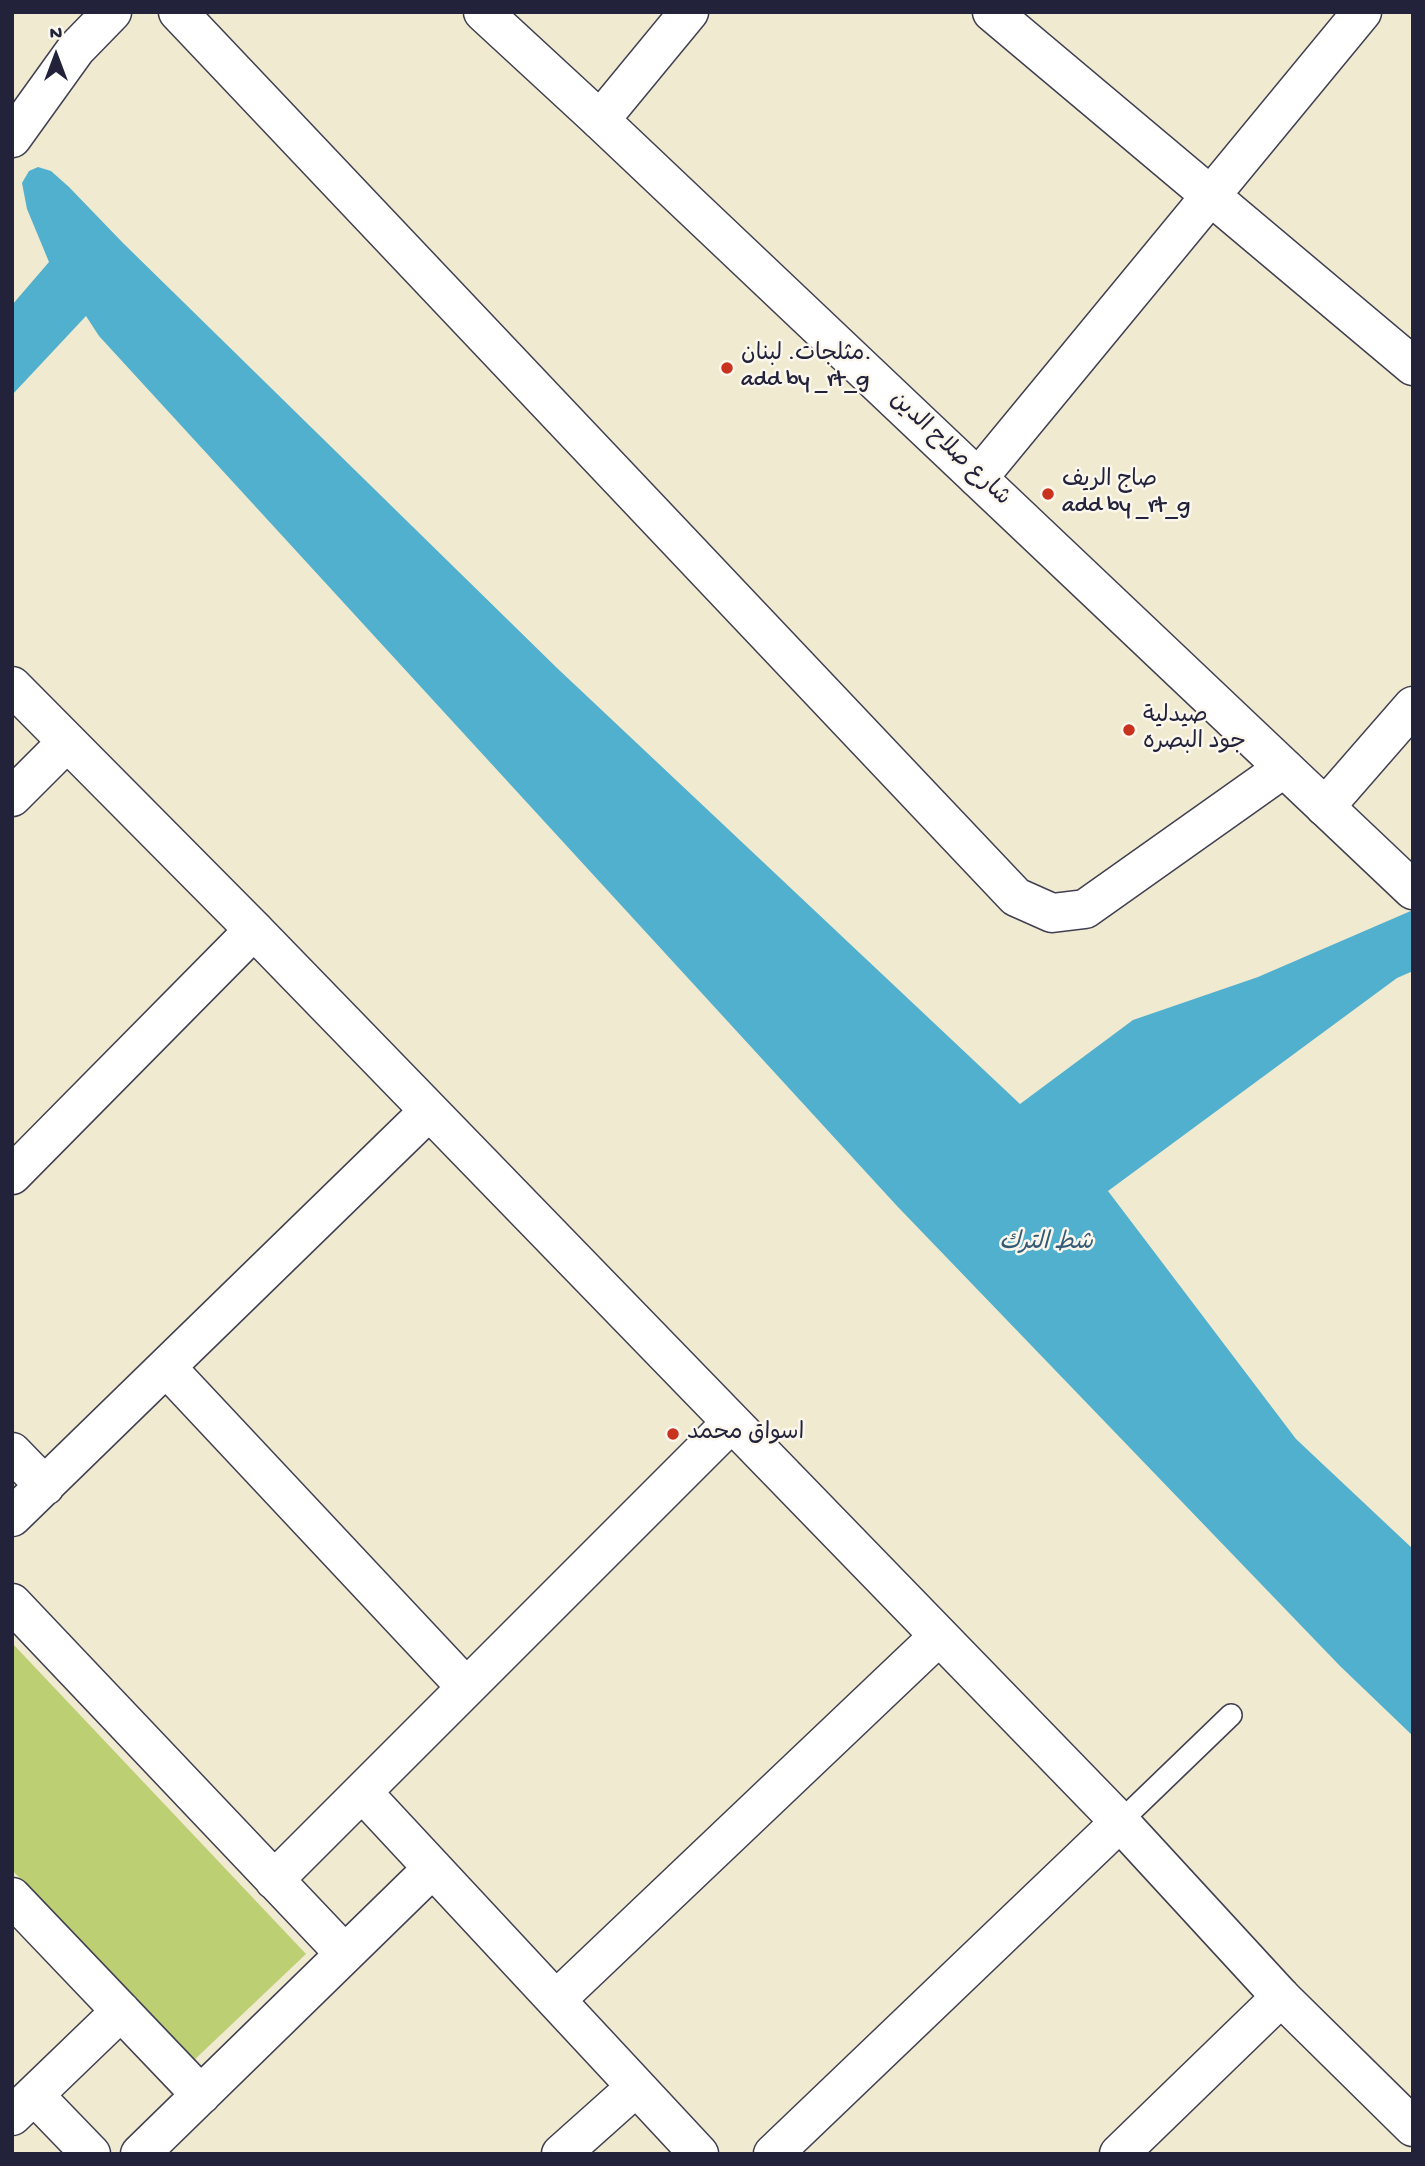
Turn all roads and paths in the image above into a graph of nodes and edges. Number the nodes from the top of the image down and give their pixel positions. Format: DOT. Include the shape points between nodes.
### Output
graph roads {
  1 [pos="90,12"];
  2 [pos="112,12"];
  3 [pos="178,12"];
  4 [pos="482,12"];
  5 [pos="689,12"];
  6 [pos="992,12"];
  7 [pos="1362,12"];
  8 [pos="76,49"];
  9 [pos="600,120"];
  10 [pos="12,138"];
  11 [pos="1211,196"];
  12 [pos="1413,366"];
  13 [pos="978,478"];
  14 [pos="12,686"];
  15 [pos="1413,706"];
  16 [pos="67,742"];
  17 [pos="1283,768"];
  18 [pos="12,797"];
  19 [pos="1325,807"];
  20 [pos="1408,878"];
  21 [pos="254,930"];
  22 [pos="429,1111"];
  23 [pos="12,1175"];
  24 [pos="166,1367"];
  25 [pos="731,1423"];
  26 [pos="12,1452"];
  27 [pos="45,1486"];
  28 [pos="12,1517"];
  29 [pos="12,1603"];
  30 [pos="939,1636"];
  31 [pos="466,1687"];
  32 [pos="1231,1715"];
  33 [pos="362,1792"];
  34 [pos="1120,1822"];
  35 [pos="433,1868"];
  36 [pos="274,1880"];
  37 [pos="12,1897"];
  38 [pos="345,1954"];
  39 [pos="1281,1997"];
  40 [pos="556,2000"];
  41 [pos="121,2011"];
  42 [pos="636,2088"];
  43 [pos="201,2095"];
  44 [pos="23,2105"];
  45 [pos="1413,2127"];
  46 [pos="91,2154"];
  47 [pos="140,2154"];
  48 [pos="561,2154"];
  49 [pos="699,2154"];
  50 [pos="773,2154"];
  51 [pos="1119,2154"];
  1 -- 8 [label="street"];
  2 -- 8 [label="street"];
  3 -- 17 [label="street" via="1016,897 1052,913 1085,909"];
  4 -- 9 [label="street, شارع صلاح الدين"];
  5 -- 9 [label="street"];
  6 -- 11 [label="street"];
  7 -- 11 [label="street"];
  8 -- 10 [label="street"];
  9 -- 13 [label="street, شارع صلاح الدين"];
  11 -- 12 [label="street"];
  11 -- 13 [label="street"];
  13 -- 17 [label="street, شارع صلاح الدين"];
  14 -- 16 [label="street"];
  15 -- 19 [label="street"];
  16 -- 18 [label="street"];
  16 -- 21 [label="street"];
  17 -- 19 [label="street, شارع صلاح الدين"];
  19 -- 20 [label="street, شارع صلاح الدين"];
  21 -- 22 [label="street"];
  21 -- 23 [label="street"];
  22 -- 24 [label="street"];
  22 -- 25 [label="street"];
  24 -- 27 [label="street"];
  24 -- 31 [label="street"];
  25 -- 30 [label="street"];
  25 -- 31 [label="street"];
  26 -- 27 [label="street"];
  27 -- 28 [label="street"];
  29 -- 36 [label="street"];
  30 -- 34 [label="street"];
  30 -- 40 [label="street"];
  31 -- 33 [label="street"];
  32 -- 34 [label="lane"];
  33 -- 35 [label="street"];
  33 -- 36 [label="street"];
  34 -- 39 [label="street"];
  34 -- 50 [label="street"];
  35 -- 38 [label="street"];
  35 -- 40 [label="street"];
  36 -- 38 [label="street"];
  37 -- 41 [label="street"];
  38 -- 43 [label="street"];
  39 -- 45 [label="street"];
  39 -- 51 [label="street"];
  40 -- 42 [label="street"];
  41 -- 43 [label="street"];
  41 -- 44 [label="street"];
  42 -- 48 [label="street"];
  42 -- 49 [label="street"];
  43 -- 47 [label="street"];
  44 -- 46 [label="street"];
}
